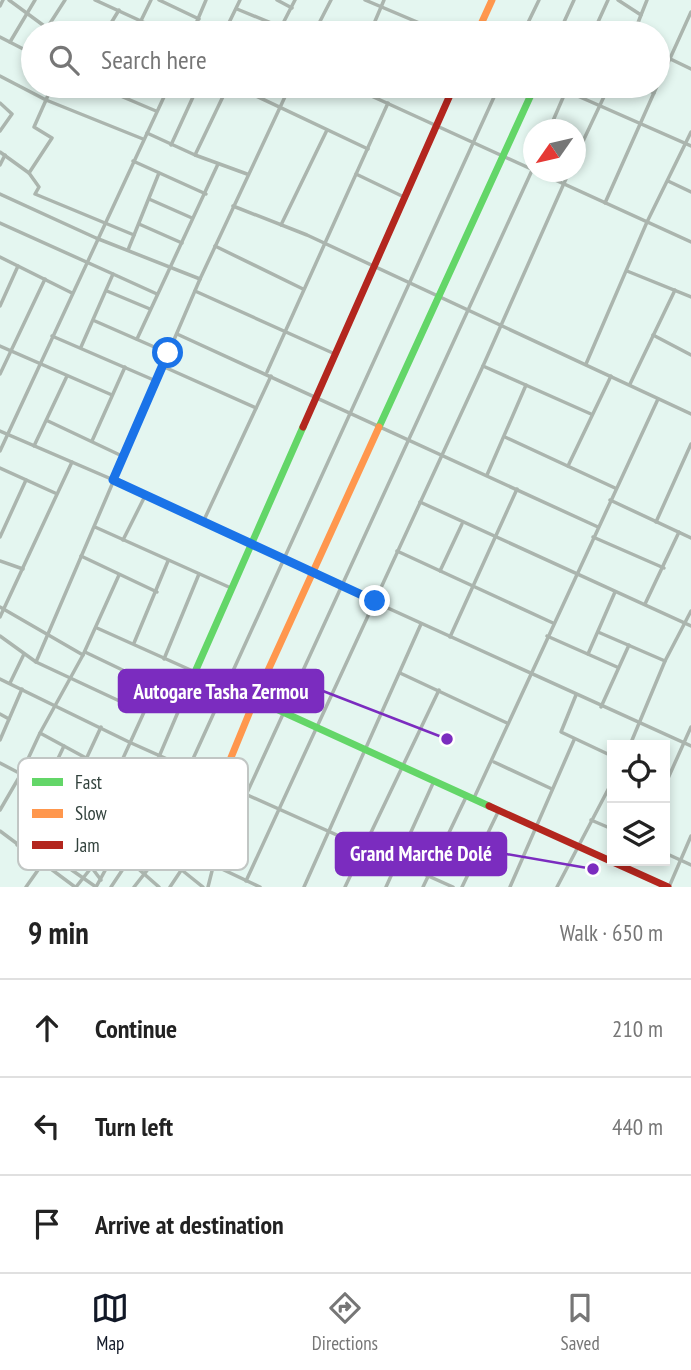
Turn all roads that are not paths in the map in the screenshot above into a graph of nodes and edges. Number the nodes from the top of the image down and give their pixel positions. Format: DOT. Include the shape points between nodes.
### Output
graph roads {
  1 [pos="3,0"];
  2 [pos="9,0"];
  3 [pos="35,0"];
  4 [pos="65,0"];
  5 [pos="94,0"];
  6 [pos="151,0"];
  7 [pos="159,0"];
  8 [pos="206,0"];
  9 [pos="240,0"];
  10 [pos="277,0"];
  11 [pos="295,0"];
  12 [pos="331,0"];
  13 [pos="365,0"];
  14 [pos="384,0"];
  15 [pos="539,0"];
  16 [pos="574,0"];
  17 [pos="608,0"];
  18 [pos="618,0"];
  19 [pos="648,0"];
  20 [pos="491,1"];
  21 [pos="0,5"];
  22 [pos="381,7"];
  23 [pos="292,8"];
  24 [pos="237,9"];
  25 [pos="119,10"];
  26 [pos="691,12"];
  27 [pos="27,13"];
  28 [pos="641,15"];
  29 [pos="199,19"];
  30 [pos="22,21"];
  31 [pos="38,21"];
  32 [pos="52,21"];
  33 [pos="112,21"];
  34 [pos="140,21"];
  35 [pos="142,21"];
  36 [pos="231,21"];
  37 [pos="266,21"];
  38 [pos="284,21"];
  39 [pos="320,21"];
  40 [pos="375,21"];
  41 [pos="414,21"];
  42 [pos="482,21"];
  43 [pos="529,21"];
  44 [pos="564,21"];
  45 [pos="598,21"];
  46 [pos="639,21"];
  47 [pos="21,23"];
  48 [pos="0,37"];
  49 [pos="10,42"];
  50 [pos="21,48"];
  51 [pos="670,59"];
  52 [pos="691,69"];
  53 [pos="0,76"];
  54 [pos="21,87"];
  55 [pos="42,98"];
  56 [pos="125,98"];
  57 [pos="163,98"];
  58 [pos="193,98"];
  59 [pos="222,98"];
  60 [pos="258,98"];
  61 [pos="284,98"];
  62 [pos="375,98"];
  63 [pos="447,98"];
  64 [pos="493,98"];
  65 [pos="529,98"];
  66 [pos="563,98"];
  67 [pos="586,98"];
  68 [pos="602,98"];
  69 [pos="652,98"];
  70 [pos="46,100"];
  71 [pos="0,103"];
  72 [pos="388,103"];
  73 [pos="598,104"];
  74 [pos="279,109"];
  75 [pos="156,111"];
  76 [pos="554,119"];
  77 [pos="641,123"];
  78 [pos="435,127"];
  79 [pos="327,130"];
  80 [pos="0,131"];
  81 [pos="147,132"];
  82 [pos="586,132"];
  83 [pos="691,132"];
  84 [pos="144,139"];
  85 [pos="472,144"];
  86 [pos="685,144"];
  87 [pos="171,145"];
  88 [pos="691,146"];
  89 [pos="368,149"];
  90 [pos="0,152"];
  91 [pos="5,155"];
  92 [pos="195,155"];
  93 [pos="501,158"];
  94 [pos="133,161"];
  95 [pos="218,164"];
  96 [pos="0,165"];
  97 [pos="523,166"];
  98 [pos="29,173"];
  99 [pos="159,173"];
  100 [pos="247,174"];
  101 [pos="356,174"];
  102 [pos="668,181"];
  103 [pos="526,182"];
  104 [pos="557,182"];
  105 [pos="564,182"];
  106 [pos="563,185"];
  107 [pos="691,192"];
  108 [pos="0,194"];
  109 [pos="206,194"];
  110 [pos="406,198"];
  111 [pos="149,199"];
  112 [pos="605,204"];
  113 [pos="233,206"];
  114 [pos="193,218"];
  115 [pos="647,222"];
  116 [pos="0,223"];
  117 [pos="102,224"];
  118 [pos="138,224"];
  119 [pos="281,225"];
  120 [pos="134,235"];
  121 [pos="96,238"];
  122 [pos="691,242"];
  123 [pos="181,243"];
  124 [pos="325,243"];
  125 [pos="215,246"];
  126 [pos="128,250"];
  127 [pos="0,257"];
  128 [pos="86,261"];
  129 [pos="18,266"];
  130 [pos="170,267"];
  131 [pos="375,267"];
  132 [pos="627,271"];
  133 [pos="113,274"];
  134 [pos="45,279"];
  135 [pos="200,279"];
  136 [pos="407,283"];
  137 [pos="303,289"];
  138 [pos="675,290"];
  139 [pos="107,291"];
  140 [pos="195,291"];
  141 [pos="72,293"];
  142 [pos="157,294"];
  143 [pos="439,296"];
  144 [pos="691,297"];
  145 [pos="0,306"];
  146 [pos="150,309"];
  147 [pos="468,309"];
  148 [pos="95,321"];
  149 [pos="500,324"];
  150 [pos="285,330"];
  151 [pos="177,334"];
  152 [pos="653,335"];
  153 [pos="52,336"];
  154 [pos="137,339"];
  155 [pos="0,346"];
  156 [pos="81,348"];
  157 [pos="11,352"];
  158 [pos="168,353"];
  159 [pos="335,354"];
  160 [pos="691,355"];
  161 [pos="39,363"];
  162 [pos="586,364"];
  163 [pos="162,366"];
  164 [pos="484,366"];
  165 [pos="125,367"];
  166 [pos="0,374"];
  167 [pos="268,374"];
  168 [pos="67,376"];
  169 [pos="611,376"];
  170 [pos="156,380"];
  171 [pos="630,384"];
  172 [pos="526,385"];
  173 [pos="112,395"];
  174 [pos="316,397"];
  175 [pos="658,399"];
  176 [pos="256,408"];
  177 [pos="350,413"];
  178 [pos="591,414"];
  179 [pos="691,414"];
  180 [pos="48,421"];
  181 [pos="380,427"];
  182 [pos="0,431"];
  183 [pos="7,434"];
  184 [pos="505,437"];
  185 [pos="410,440"];
  186 [pos="92,441"];
  187 [pos="691,444"];
  188 [pos="34,446"];
  189 [pos="0,451"];
  190 [pos="123,456"];
  191 [pos="442,456"];
  192 [pos="689,456"];
  193 [pos="72,463"];
  194 [pos="568,466"];
  195 [pos="0,468"];
  196 [pos="487,475"];
  197 [pos="26,480"];
  198 [pos="113,480"];
  199 [pos="615,488"];
  200 [pos="517,489"];
  201 [pos="55,493"];
  202 [pos="146,494"];
  203 [pos="610,500"];
  204 [pos="420,502"];
  205 [pos="203,520"];
  206 [pos="656,522"];
  207 [pos="462,524"];
  208 [pos="95,527"];
  209 [pos="598,527"];
  210 [pos="679,532"];
  211 [pos="0,537"];
  212 [pos="593,537"];
  213 [pos="691,538"];
  214 [pos="496,539"];
  215 [pos="124,540"];
  216 [pos="249,544"];
  217 [pos="397,551"];
  218 [pos="81,556"];
  219 [pos="284,560"];
  220 [pos="0,561"];
  221 [pos="168,561"];
  222 [pos="664,568"];
  223 [pos="23,569"];
  224 [pos="440,571"];
  225 [pos="199,574"];
  226 [pos="314,574"];
  227 [pos="575,574"];
  228 [pos="119,575"];
  229 [pos="472,587"];
  230 [pos="231,588"];
  231 [pos="343,588"];
  232 [pos="157,592"];
  233 [pos="615,592"];
  234 [pos="375,601"];
  235 [pos="645,604"];
  236 [pos="2,608"];
  237 [pos="691,611"];
  238 [pos="0,617"];
  239 [pos="553,623"];
  240 [pos="685,623"];
  241 [pos="421,624"];
  242 [pos="691,626"];
  243 [pos="96,627"];
  244 [pos="598,632"];
  245 [pos="0,636"];
  246 [pos="48,636"];
  247 [pos="450,636"];
  248 [pos="547,636"];
  249 [pos="134,644"];
  250 [pos="629,645"];
  251 [pos="25,653"];
  252 [pos="84,654"];
  253 [pos="588,655"];
  254 [pos="164,659"];
  255 [pos="665,661"];
  256 [pos="36,663"];
  257 [pos="617,667"];
  258 [pos="195,672"];
  259 [pos="400,673"];
  260 [pos="530,673"];
  261 [pos="0,679"];
  262 [pos="71,680"];
  263 [pos="10,683"];
  264 [pos="227,686"];
  265 [pos="155,688"];
  266 [pos="22,689"];
  267 [pos="439,690"];
  268 [pos="576,695"];
  269 [pos="254,699"];
  270 [pos="185,700"];
  271 [pos="57,707"];
  272 [pos="600,708"];
  273 [pos="143,712"];
  274 [pos="0,714"];
  275 [pos="286,714"];
  276 [pos="9,719"];
  277 [pos="507,723"];
  278 [pos="638,724"];
  279 [pos="101,727"];
  280 [pos="691,727"];
  281 [pos="316,728"];
  282 [pos="40,733"];
  283 [pos="0,740"];
  284 [pos="575,740"];
  285 [pos="632,740"];
  286 [pos="129,742"];
  287 [pos="684,743"];
  288 [pos="64,746"];
  289 [pos="691,746"];
  290 [pos="365,750"];
  291 [pos="159,753"];
  292 [pos="607,754"];
  293 [pos="29,758"];
  294 [pos="58,758"];
  295 [pos="86,758"];
  296 [pos="122,758"];
  297 [pos="157,758"];
  298 [pos="170,758"];
  299 [pos="193,758"];
  300 [pos="231,758"];
  301 [pos="494,762"];
  302 [pos="0,763"];
  303 [pos="402,766"];
  304 [pos="18,773"];
  305 [pos="670,774"];
  306 [pos="18,780"];
  307 [pos="434,781"];
  308 [pos="552,789"];
  309 [pos="607,791"];
  310 [pos="248,794"];
  311 [pos="471,797"];
  312 [pos="279,808"];
  313 [pos="0,810"];
  314 [pos="499,810"];
  315 [pos="591,820"];
  316 [pos="537,827"];
  317 [pos="607,827"];
  318 [pos="0,831"];
  319 [pos="330,831"];
  320 [pos="691,836"];
  321 [pos="17,845"];
  322 [pos="364,846"];
  323 [pos="577,846"];
  324 [pos="670,855"];
  325 [pos="607,857"];
  326 [pos="681,860"];
  327 [pos="397,861"];
  328 [pos="691,865"];
  329 [pos="631,866"];
  330 [pos="38,870"];
  331 [pos="53,870"];
  332 [pos="72,870"];
  333 [pos="89,870"];
  334 [pos="93,870"];
  335 [pos="107,870"];
  336 [pos="122,870"];
  337 [pos="141,870"];
  338 [pos="146,870"];
  339 [pos="212,870"];
  340 [pos="220,870"];
  341 [pos="183,871"];
  342 [pos="144,873"];
  343 [pos="428,876"];
  344 [pos="82,877"];
  345 [pos="101,880"];
  346 [pos="246,881"];
  347 [pos="26,887"];
  348 [pos="76,887"];
  349 [pos="96,887"];
  350 [pos="111,887"];
  351 [pos="134,887"];
  352 [pos="159,887"];
  353 [pos="170,887"];
  354 [pos="206,887"];
  355 [pos="260,887"];
  356 [pos="304,887"];
  357 [pos="345,887"];
  358 [pos="386,887"];
  359 [pos="423,887"];
  360 [pos="453,887"];
  361 [pos="463,887"];
  362 [pos="510,887"];
  363 [pos="557,887"];
  364 [pos="668,887"];
  1 -- 21 [label="street"];
  2 -- 27 [label="street"];
  3 -- 27 [label="street"];
  4 -- 32 [label="street"];
  5 -- 25 [label="street"];
  6 -- 35 [label="street"];
  7 -- 29 [label="street"];
  8 -- 29 [label="street"];
  9 -- 24 [label="street"];
  10 -- 23 [label="street"];
  11 -- 23 [label="street"];
  12 -- 39 [label="street"];
  13 -- 22 [label="street"];
  14 -- 22 [label="street"];
  15 -- 43 [label="street"];
  16 -- 44 [label="street"];
  17 -- 45 [label="street"];
  18 -- 28 [label="street"];
  19 -- 28 [label="street"];
  20 -- 42 [label="street"];
  22 -- 40 [label="street"];
  22 -- 41 [label="street"];
  23 -- 38 [label="street"];
  24 -- 36 [label="street"];
  24 -- 37 [label="street"];
  25 -- 33 [label="street"];
  25 -- 34 [label="street"];
  26 -- 51 [label="street"];
  27 -- 30 [label="street"];
  27 -- 31 [label="street"];
  28 -- 46 [label="street"];
  47 -- 49 [label="street"];
  48 -- 49 [label="street"];
  49 -- 50 [label="street"];
  51 -- 52 [label="street"];
  53 -- 54 [label="street"];
  55 -- 70 [label="street"];
  56 -- 75 [label="street"];
  57 -- 75 [label="street"];
  58 -- 87 [label="street"];
  59 -- 92 [label="street"];
  60 -- 74 [label="street"];
  61 -- 74 [label="street"];
  62 -- 72 [label="street"];
  63 -- 78 [label="street"];
  64 -- 85 [label="street"];
  65 -- 93 [label="street"];
  66 -- 76 [label="street"];
  67 -- 73 [label="street"];
  68 -- 73 [label="street"];
  69 -- 77 [label="street"];
  70 -- 84 [label="street"];
  70 -- 98 [label="street" via="34,127 52,138"];
  71 -- 80 [label="street" via="12,114"];
  72 -- 78 [label="street"];
  72 -- 89 [label="street"];
  73 -- 77 [label="street"];
  73 -- 82 [label="street"];
  74 -- 79 [label="street"];
  74 -- 100 [label="street"];
  75 -- 81 [label="street"];
  77 -- 86 [label="street"];
  77 -- 112 [label="street"];
  78 -- 85 [label="street"];
  78 -- 110 [label="street"];
  79 -- 89 [label="street"];
  79 -- 119 [label="street"];
  81 -- 84 [label="street"];
  81 -- 87 [label="street"];
  83 -- 86 [label="street"];
  84 -- 94 [label="street"];
  85 -- 93 [label="street"];
  85 -- 136 [label="street"];
  86 -- 88 [label="street"];
  86 -- 102 [label="street"];
  87 -- 92 [label="street"];
  89 -- 101 [label="street"];
  90 -- 91 [label="street"];
  91 -- 96 [label="street"];
  91 -- 98 [label="street"];
  92 -- 95 [label="street"];
  93 -- 97 [label="street"];
  93 -- 143 [label="street"];
  94 -- 99 [label="street"];
  94 -- 117 [label="street"];
  95 -- 100 [label="street"];
  95 -- 109 [label="street"];
  98 -- 117 [label="street" via="39,187 35,194"];
  99 -- 109 [label="street"];
  99 -- 111 [label="street"];
  100 -- 113 [label="street"];
  101 -- 110 [label="street"];
  101 -- 124 [label="street"];
  102 -- 107 [label="street"];
  102 -- 115 [label="street"];
  103 -- 147 [label="street"];
  104 -- 106 [label="street"];
  105 -- 106 [label="street"];
  106 -- 112 [label="street"];
  106 -- 149 [label="street"];
  108 -- 121 [label="street"];
  109 -- 114 [label="street"];
  110 -- 131 [label="street"];
  111 -- 114 [label="street"];
  111 -- 118 [label="street"];
  112 -- 115 [label="street"];
  113 -- 119 [label="street"];
  113 -- 125 [label="street"];
  114 -- 123 [label="street"];
  115 -- 122 [label="street"];
  115 -- 132 [label="street"];
  116 -- 128 [label="street"];
  117 -- 120 [label="street"];
  117 -- 121 [label="street"];
  118 -- 120 [label="street"];
  118 -- 123 [label="street"];
  119 -- 124 [label="street"];
  120 -- 126 [label="street"];
  121 -- 126 [label="street"];
  121 -- 128 [label="street"];
  123 -- 130 [label="street"];
  124 -- 131 [label="street"];
  124 -- 137 [label="street"];
  125 -- 135 [label="street"];
  125 -- 137 [label="street"];
  126 -- 130 [label="street"];
  127 -- 129 [label="street"];
  128 -- 133 [label="street"];
  128 -- 141 [label="street"];
  129 -- 134 [label="street"];
  129 -- 145 [label="street"];
  130 -- 135 [label="street"];
  130 -- 142 [label="street"];
  131 -- 136 [label="street"];
  131 -- 159 [label="street"];
  132 -- 138 [label="street"];
  132 -- 162 [label="street"];
  133 -- 139 [label="street"];
  133 -- 142 [label="street"];
  134 -- 141 [label="street"];
  134 -- 157 [label="street"];
  135 -- 140 [label="street"];
  136 -- 143 [label="street"];
  136 -- 177 [label="street"];
  137 -- 150 [label="street"];
  138 -- 144 [label="street"];
  138 -- 152 [label="street"];
  139 -- 146 [label="street"];
  139 -- 148 [label="street"];
  140 -- 150 [label="street"];
  140 -- 151 [label="street"];
  141 -- 153 [label="street"];
  142 -- 146 [label="street"];
  143 -- 147 [label="street"];
  143 -- 181 [label="street"];
  146 -- 154 [label="street"];
  147 -- 149 [label="street"];
  147 -- 185 [label="street"];
  148 -- 154 [label="street"];
  148 -- 156 [label="street"];
  149 -- 162 [label="street"];
  149 -- 164 [label="street"];
  150 -- 159 [label="street"];
  150 -- 167 [label="street"];
  151 -- 158 [label="street"];
  151 -- 167 [label="street"];
  152 -- 160 [label="street"];
  152 -- 171 [label="street"];
  153 -- 156 [label="street"];
  153 -- 161 [label="street"];
  154 -- 158 [label="street"];
  155 -- 157 [label="street"];
  156 -- 165 [label="street"];
  157 -- 161 [label="street"];
  157 -- 166 [label="street"];
  158 -- 163 [label="street"];
  159 -- 174 [label="street"];
  161 -- 168 [label="street"];
  161 -- 183 [label="street"];
  162 -- 169 [label="street"];
  163 -- 170 [label="street"];
  163 -- 176 [label="street"];
  164 -- 172 [label="street"];
  164 -- 191 [label="street"];
  165 -- 170 [label="street"];
  165 -- 173 [label="street"];
  167 -- 174 [label="street"];
  167 -- 176 [label="street"];
  168 -- 173 [label="street"];
  168 -- 180 [label="street"];
  169 -- 171 [label="street"];
  169 -- 178 [label="street"];
  170 -- 190 [label="street"];
  171 -- 175 [label="street"];
  172 -- 178 [label="street"];
  172 -- 184 [label="street"];
  173 -- 186 [label="street"];
  174 -- 177 [label="street"];
  174 -- 216 [label="street"];
  175 -- 179 [label="street"];
  175 -- 199 [label="street"];
  176 -- 205 [label="street"];
  177 -- 181 [label="street"];
  177 -- 219 [label="street"];
  178 -- 194 [label="street"];
  180 -- 186 [label="street"];
  180 -- 188 [label="street"];
  181 -- 185 [label="street"];
  181 -- 226 [label="street"];
  182 -- 183 [label="street"];
  183 -- 188 [label="street"];
  183 -- 189 [label="street"];
  184 -- 194 [label="street"];
  184 -- 196 [label="street"];
  185 -- 191 [label="street"];
  185 -- 231 [label="street"];
  186 -- 190 [label="street"];
  187 -- 192 [label="street"];
  188 -- 193 [label="street"];
  190 -- 198 [label="street"];
  191 -- 196 [label="street"];
  191 -- 204 [label="street"];
  192 -- 206 [label="street"];
  193 -- 198 [label="street"];
  193 -- 201 [label="street"];
  194 -- 199 [label="street"];
  195 -- 197 [label="street"];
  196 -- 200 [label="street"];
  197 -- 201 [label="street"];
  197 -- 211 [label="street"];
  198 -- 202 [label="street"];
  198 -- 208 [label="street"];
  199 -- 203 [label="street"];
  200 -- 209 [label="street"];
  200 -- 214 [label="street"];
  201 -- 223 [label="street"];
  202 -- 205 [label="street"];
  202 -- 215 [label="street"];
  203 -- 206 [label="street"];
  203 -- 209 [label="street"];
  204 -- 207 [label="street"];
  204 -- 217 [label="street"];
  205 -- 216 [label="street"];
  206 -- 210 [label="street"];
  207 -- 214 [label="street"];
  207 -- 224 [label="street"];
  208 -- 215 [label="street"];
  208 -- 218 [label="street"];
  209 -- 212 [label="street"];
  210 -- 213 [label="street"];
  210 -- 222 [label="street"];
  212 -- 222 [label="street"];
  212 -- 227 [label="street"];
  214 -- 227 [label="street"];
  214 -- 229 [label="street"];
  215 -- 221 [label="street"];
  216 -- 219 [label="street"];
  216 -- 230 [label="street"];
  217 -- 224 [label="street"];
  217 -- 234 [label="street"];
  218 -- 228 [label="street"];
  218 -- 246 [label="street"];
  219 -- 226 [label="street"];
  219 -- 264 [label="street"];
  220 -- 223 [label="street"];
  221 -- 225 [label="street"];
  221 -- 232 [label="street"];
  222 -- 235 [label="street"];
  223 -- 236 [label="street"];
  224 -- 229 [label="street"];
  225 -- 230 [label="street"];
  225 -- 254 [label="street"];
  226 -- 231 [label="street"];
  226 -- 269 [label="street"];
  227 -- 233 [label="street"];
  227 -- 239 [label="street"];
  228 -- 232 [label="street"];
  228 -- 243 [label="street"];
  229 -- 239 [label="street"];
  229 -- 247 [label="street"];
  230 -- 258 [label="street"];
  231 -- 234 [label="street"];
  231 -- 275 [label="street"];
  232 -- 249 [label="street"];
  233 -- 235 [label="street"];
  233 -- 244 [label="street"];
  234 -- 241 [label="street"];
  234 -- 281 [label="street"];
  235 -- 240 [label="street"];
  236 -- 238 [label="street"];
  236 -- 246 [label="street"];
  237 -- 240 [label="street"];
  239 -- 248 [label="street"];
  240 -- 242 [label="street"];
  240 -- 255 [label="street"];
  241 -- 247 [label="street"];
  241 -- 259 [label="street"];
  243 -- 249 [label="street"];
  243 -- 252 [label="street"];
  244 -- 250 [label="street"];
  244 -- 253 [label="street"];
  245 -- 251 [label="street"];
  246 -- 252 [label="street"];
  246 -- 256 [label="street"];
  247 -- 260 [label="street"];
  248 -- 253 [label="street"];
  248 -- 260 [label="street"];
  249 -- 254 [label="street"];
  250 -- 255 [label="street"];
  250 -- 257 [label="street"];
  251 -- 256 [label="street"];
  251 -- 263 [label="street"];
  252 -- 262 [label="street"];
  252 -- 265 [label="street"];
  253 -- 257 [label="street"];
  254 -- 258 [label="street"];
  255 -- 278 [label="street"];
  256 -- 262 [label="street"];
  257 -- 272 [label="street"];
  258 -- 264 [label="street"];
  258 -- 270 [label="street"];
  259 -- 267 [label="street"];
  259 -- 290 [label="street"];
  260 -- 268 [label="street"];
  260 -- 277 [label="street"];
  261 -- 263 [label="street"];
  262 -- 271 [label="street"];
  262 -- 273 [label="street"];
  263 -- 266 [label="street"];
  264 -- 269 [label="street"];
  264 -- 299 [label="street"];
  265 -- 270 [label="street"];
  265 -- 273 [label="street"];
  266 -- 271 [label="street"];
  266 -- 276 [label="street"];
  267 -- 277 [label="street"];
  267 -- 303 [label="street"];
  268 -- 272 [label="street"];
  268 -- 284 [label="street" via="561,732"];
  269 -- 275 [label="street"];
  269 -- 300 [label="street"];
  270 -- 291 [label="street"];
  271 -- 279 [label="street"];
  271 -- 282 [label="street"];
  272 -- 278 [label="street"];
  273 -- 286 [label="street"];
  274 -- 276 [label="street"];
  275 -- 281 [label="street"];
  275 -- 310 [label="street"];
  276 -- 283 [label="street"];
  277 -- 301 [label="street"];
  278 -- 285 [label="street"];
  278 -- 287 [label="street"];
  279 -- 286 [label="street"];
  279 -- 295 [label="street"];
  280 -- 287 [label="street"];
  281 -- 290 [label="street"];
  281 -- 312 [label="street"];
  282 -- 288 [label="street"];
  282 -- 293 [label="street"];
  284 -- 292 [label="street"];
  284 -- 308 [label="street"];
  286 -- 291 [label="street"];
  286 -- 296 [label="street"];
  287 -- 289 [label="street"];
  287 -- 305 [label="street"];
  288 -- 294 [label="street"];
  288 -- 295 [label="street"];
  290 -- 303 [label="street"];
  290 -- 319 [label="street"];
  291 -- 297 [label="street"];
  291 -- 298 [label="street"];
  301 -- 308 [label="street"];
  301 -- 311 [label="street"];
  302 -- 304 [label="street"];
  303 -- 307 [label="street"];
  303 -- 322 [label="street"];
  306 -- 313 [label="street"];
  307 -- 311 [label="street"];
  307 -- 327 [label="street"];
  308 -- 316 [label="street"];
  309 -- 315 [label="street"];
  310 -- 312 [label="street"];
  311 -- 314 [label="street"];
  311 -- 343 [label="street"];
  312 -- 319 [label="street"];
  312 -- 346 [label="street"];
  314 -- 316 [label="street"];
  314 -- 361 [label="street"];
  315 -- 317 [label="street"];
  315 -- 323 [label="street"];
  316 -- 323 [label="street"];
  316 -- 362 [label="street"];
  318 -- 321 [label="street"];
  319 -- 322 [label="street"];
  319 -- 356 [label="street"];
  320 -- 326 [label="street"];
  322 -- 327 [label="street"];
  322 -- 357 [label="street"];
  323 -- 325 [label="street"];
  323 -- 363 [label="street"];
  324 -- 326 [label="street"];
  326 -- 328 [label="street"];
  326 -- 364 [label="street"];
  327 -- 343 [label="street"];
  327 -- 358 [label="street"];
  329 -- 364 [label="street"];
  330 -- 347 [label="street"];
  331 -- 348 [label="street"];
  332 -- 344 [label="street"];
  333 -- 344 [label="street"];
  334 -- 345 [label="street"];
  335 -- 345 [label="street"];
  336 -- 350 [label="street"];
  337 -- 342 [label="street"];
  338 -- 342 [label="street"];
  339 -- 354 [label="street"];
  340 -- 346 [label="street"];
  341 -- 353 [label="street"];
  341 -- 354 [label="street"];
  342 -- 351 [label="street"];
  342 -- 352 [label="street"];
  343 -- 359 [label="street"];
  343 -- 360 [label="street"];
  344 -- 348 [label="street"];
  344 -- 349 [label="street"];
  345 -- 349 [label="street"];
  346 -- 355 [label="street"];
}
